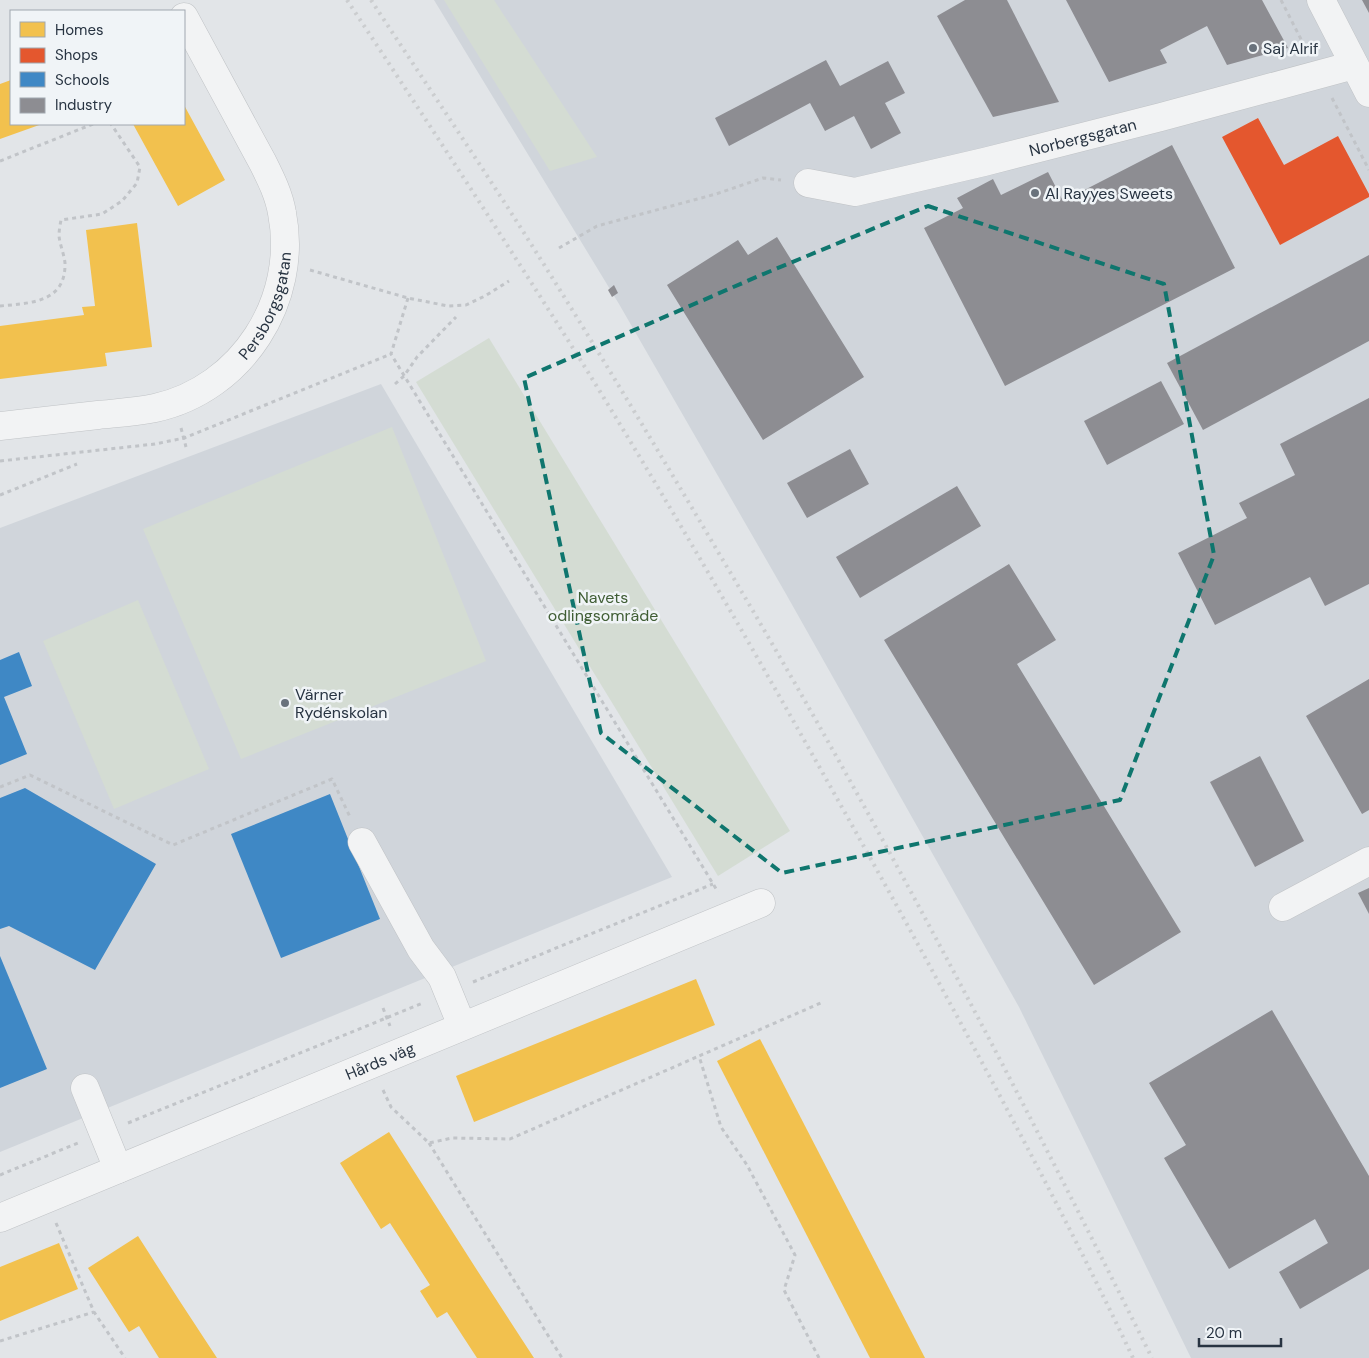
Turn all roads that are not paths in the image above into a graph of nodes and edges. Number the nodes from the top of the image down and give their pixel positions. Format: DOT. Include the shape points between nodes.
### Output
graph roads {
  1 [pos="1320,0"];
  2 [pos="185,19"];
  3 [pos="1354,65"];
  4 [pos="1369,93"];
  5 [pos="808,183"];
  6 [pos="0,426"];
  7 [pos="362,842"];
  8 [pos="1369,861"];
  9 [pos="760,902"];
  10 [pos="1283,908"];
  11 [pos="462,1026"];
  12 [pos="85,1088"];
  13 [pos="118,1169"];
  14 [pos="0,1218"];
  1 -- 3 [label="street"];
  2 -- 6 [label="street, Persborgsgatan" via="264,163 282,212 285,263 272,312 240,360 198,392 155,408"];
  3 -- 4 [label="street"];
  3 -- 5 [label="street, Norbergsgatan" via="993,160 855,192"];
  7 -- 11 [label="street" via="421,949 442,977"];
  8 -- 10 [label="street"];
  9 -- 11 [label="street, Hårds väg"];
  11 -- 13 [label="street, Hårds väg"];
  12 -- 13 [label="street"];
  13 -- 14 [label="street, Hårds väg"];
}
